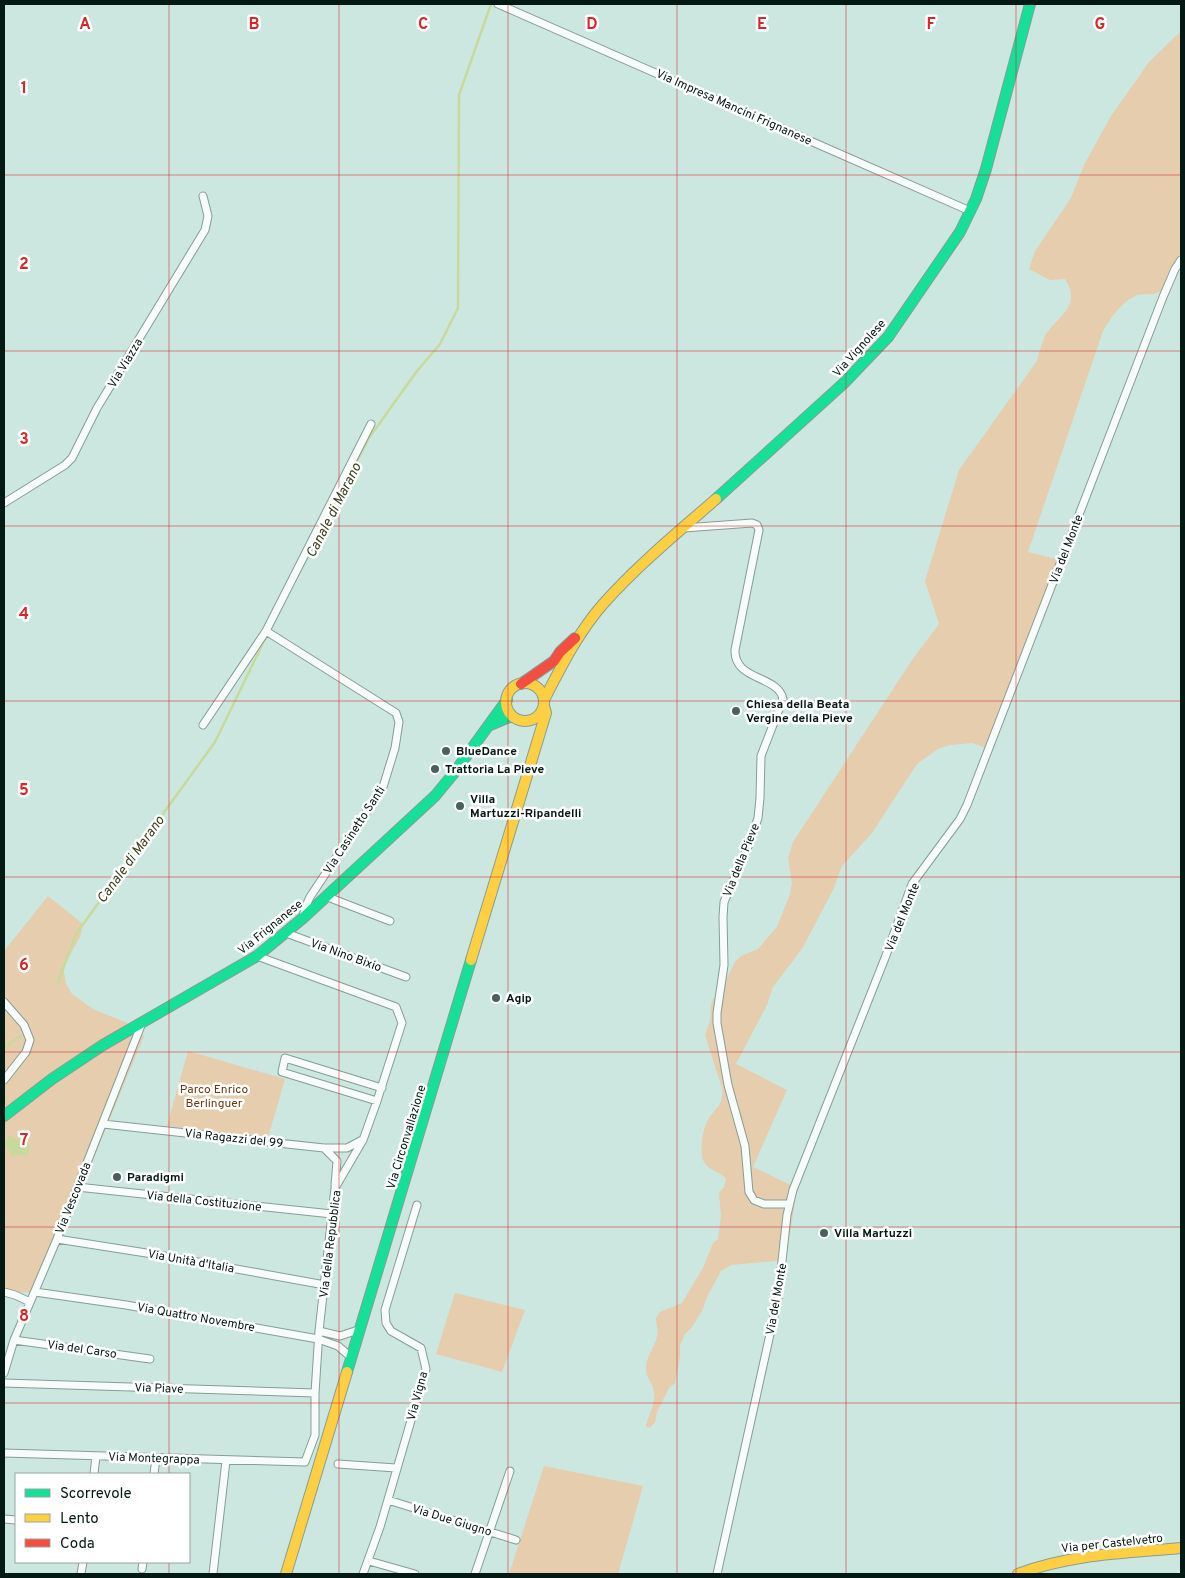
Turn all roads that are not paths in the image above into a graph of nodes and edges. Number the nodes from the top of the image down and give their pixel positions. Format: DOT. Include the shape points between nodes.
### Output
graph roads {
  1 [pos="498,4"];
  2 [pos="1030,4"];
  3 [pos="203,196"];
  4 [pos="970,211"];
  5 [pos="1181,260"];
  6 [pos="371,424"];
  7 [pos="4,503"];
  8 [pos="684,528"];
  9 [pos="585,629"];
  10 [pos="268,633"];
  11 [pos="521,684"];
  12 [pos="507,700"];
  13 [pos="544,703"];
  14 [pos="512,716"];
  15 [pos="532,720"];
  16 [pos="203,725"];
  17 [pos="488,726"];
  18 [pos="539,735"];
  19 [pos="325,896"];
  20 [pos="302,918"];
  21 [pos="390,921"];
  22 [pos="286,932"];
  23 [pos="257,956"];
  24 [pos="406,977"];
  25 [pos="4,1002"];
  26 [pos="142,1022"];
  27 [pos="4,1080"];
  28 [pos="382,1088"];
  29 [pos="377,1101"];
  30 [pos="4,1116"];
  31 [pos="103,1124"];
  32 [pos="363,1140"];
  33 [pos="324,1148"];
  34 [pos="77,1187"];
  35 [pos="335,1188"];
  36 [pos="417,1204"];
  37 [pos="788,1204"];
  38 [pos="332,1214"];
  39 [pos="57,1239"];
  40 [pos="325,1286"];
  41 [pos="4,1292"];
  42 [pos="35,1292"];
  43 [pos="30,1302"];
  44 [pos="361,1329"];
  45 [pos="319,1331"];
  46 [pos="318,1339"];
  47 [pos="14,1340"];
  48 [pos="352,1358"];
  49 [pos="150,1359"];
  50 [pos="4,1373"];
  51 [pos="4,1383"];
  52 [pos="315,1393"];
  53 [pos="4,1454"];
  54 [pos="96,1456"];
  55 [pos="156,1458"];
  56 [pos="226,1460"];
  57 [pos="305,1462"];
  58 [pos="338,1464"];
  59 [pos="396,1468"];
  60 [pos="510,1471"];
  61 [pos="94,1473"];
  62 [pos="154,1473"];
  63 [pos="388,1500"];
  64 [pos="490,1532"];
  65 [pos="516,1540"];
  66 [pos="1181,1548"];
  67 [pos="369,1561"];
  68 [pos="213,1574"];
  69 [pos="286,1574"];
  70 [pos="363,1574"];
  71 [pos="415,1574"];
  72 [pos="475,1574"];
  73 [pos="716,1574"];
  74 [pos="1018,1574"];
  1 -- 4 [label="street, Via Impresa Mancini Frignanese"];
  2 -- 4 [label="main road, Via Vignolese" via="986,169"];
  3 -- 7 [label="street, Via Viazza" via="208,216 205,230 97,408 72,458"];
  4 -- 8 [label="main road, Via Vignolese" via="960,232 910,308 870,357"];
  5 -- 37 [label="street, Via del Monte" via="1163,297 967,805 912,884"];
  6 -- 10 [label="street"];
  8 -- 9 [label="main road, Via Vignolese" via="617,588"];
  8 -- 37 [label="street, Via della Pieve" via="748,523 755,524 759,530 734,650 735,659 741,668 779,690 783,699 761,756 758,818 724,902 724,965 718,1023 728,1085 745,1146 749,1192 754,1200 764,1204"];
  9 -- 11 [label="main road" via="554,661"];
  9 -- 13 [label="main road, Via Circonvallazione" via="568,654"];
  10 -- 16 [label="street"];
  10 -- 20 [label="street, Via Casinetto Santi" via="396,713 399,718 395,748 383,787 310,897"];
  11 -- 12 [label="main road" via="513,689"];
  11 -- 13 [label="main road" via="535,686"];
  12 -- 14 [label="main road"];
  12 -- 17 [label="main road, Via Frignanese"];
  13 -- 15 [label="main road" via="542,712"];
  13 -- 18 [label="main road, Via Circonvallazione" via="546,713"];
  14 -- 15 [label="main road" via="521,721"];
  14 -- 17 [label="main road"];
  15 -- 18 [label="main road"];
  17 -- 19 [label="main road, Via Frignanese" via="434,796"];
  18 -- 44 [label="main road, Via Circonvallazione"];
  19 -- 20 [label="main road, Via Frignanese"];
  19 -- 21 [label="street"];
  20 -- 22 [label="main road, Via Frignanese"];
  22 -- 23 [label="main road, Via Frignanese"];
  22 -- 24 [label="street, Via Nino Bixio"];
  23 -- 26 [label="main road, Via Frignanese"];
  23 -- 28 [label="street, Via della Repubblica" via="396,1008 402,1023"];
  25 -- 27 [label="street" via="24,1025 30,1040 26,1052"];
  26 -- 30 [label="main road, Via Frignanese" via="78,1061"];
  26 -- 31 [label="street, Via Vescovada"];
  28 -- 29 [label="street, Via della Repubblica"];
  28 -- 29 [label="street" via="285,1058 282,1072"];
  29 -- 32 [label="street, Via della Repubblica"];
  31 -- 33 [label="street, Via Ragazzi del 99"];
  31 -- 34 [label="street, Via Vescovada"];
  32 -- 33 [label="street, Via Ragazzi del 99" via="347,1148"];
  32 -- 35 [label="street, Via della Repubblica"];
  33 -- 35 [label="street" via="337,1161"];
  34 -- 38 [label="street, Via della Costituzione"];
  34 -- 39 [label="street, Via Vescovada"];
  35 -- 38 [label="street, Via della Repubblica"];
  36 -- 59 [label="street, Via Vigna" via="385,1310 386,1323 391,1331 421,1348 426,1369"];
  37 -- 73 [label="street, Via del Monte" via="778,1298"];
  38 -- 40 [label="street, Via della Repubblica"];
  39 -- 40 [label="street, Via Unità d'Italia"];
  39 -- 42 [label="street, Via Vescovada"];
  40 -- 45 [label="street, Via della Repubblica"];
  41 -- 43 [label="street"];
  42 -- 43 [label="street, Via Vescovada"];
  42 -- 46 [label="street, Via Quattro Novembre"];
  43 -- 47 [label="street, Via Vescovada"];
  44 -- 45 [label="street" via="340,1336"];
  44 -- 48 [label="main road, Via Circonvallazione"];
  45 -- 46 [label="street, Via della Repubblica"];
  46 -- 48 [label="street, Via Quattro Novembre" via="338,1346"];
  46 -- 52 [label="street, Via della Repubblica"];
  47 -- 49 [label="street, Via del Carso"];
  47 -- 50 [label="street, Via Vescovada"];
  48 -- 69 [label="main road, Via Circonvallazione"];
  51 -- 52 [label="street, Via Piave"];
  52 -- 57 [label="street, Via della Repubblica" via="315,1435"];
  53 -- 54 [label="street, Via Montegrappa"];
  54 -- 55 [label="street, Via Montegrappa"];
  54 -- 61 [label="street"];
  55 -- 56 [label="street, Via Montegrappa"];
  55 -- 62 [label="street"];
  56 -- 57 [label="street, Via Montegrappa"];
  56 -- 68 [label="street"];
  58 -- 59 [label="street"];
  59 -- 63 [label="street, Via Vigna"];
  60 -- 64 [label="street"];
  63 -- 64 [label="street, Via Due Giugno"];
  63 -- 67 [label="street, Via Vigna"];
  64 -- 65 [label="street, Via Due Giugno"];
  64 -- 72 [label="street"];
  66 -- 74 [label="main road, Via per Castelvetro" via="1084,1557"];
  67 -- 70 [label="street, Via Vigna"];
  67 -- 71 [label="street"];
}
